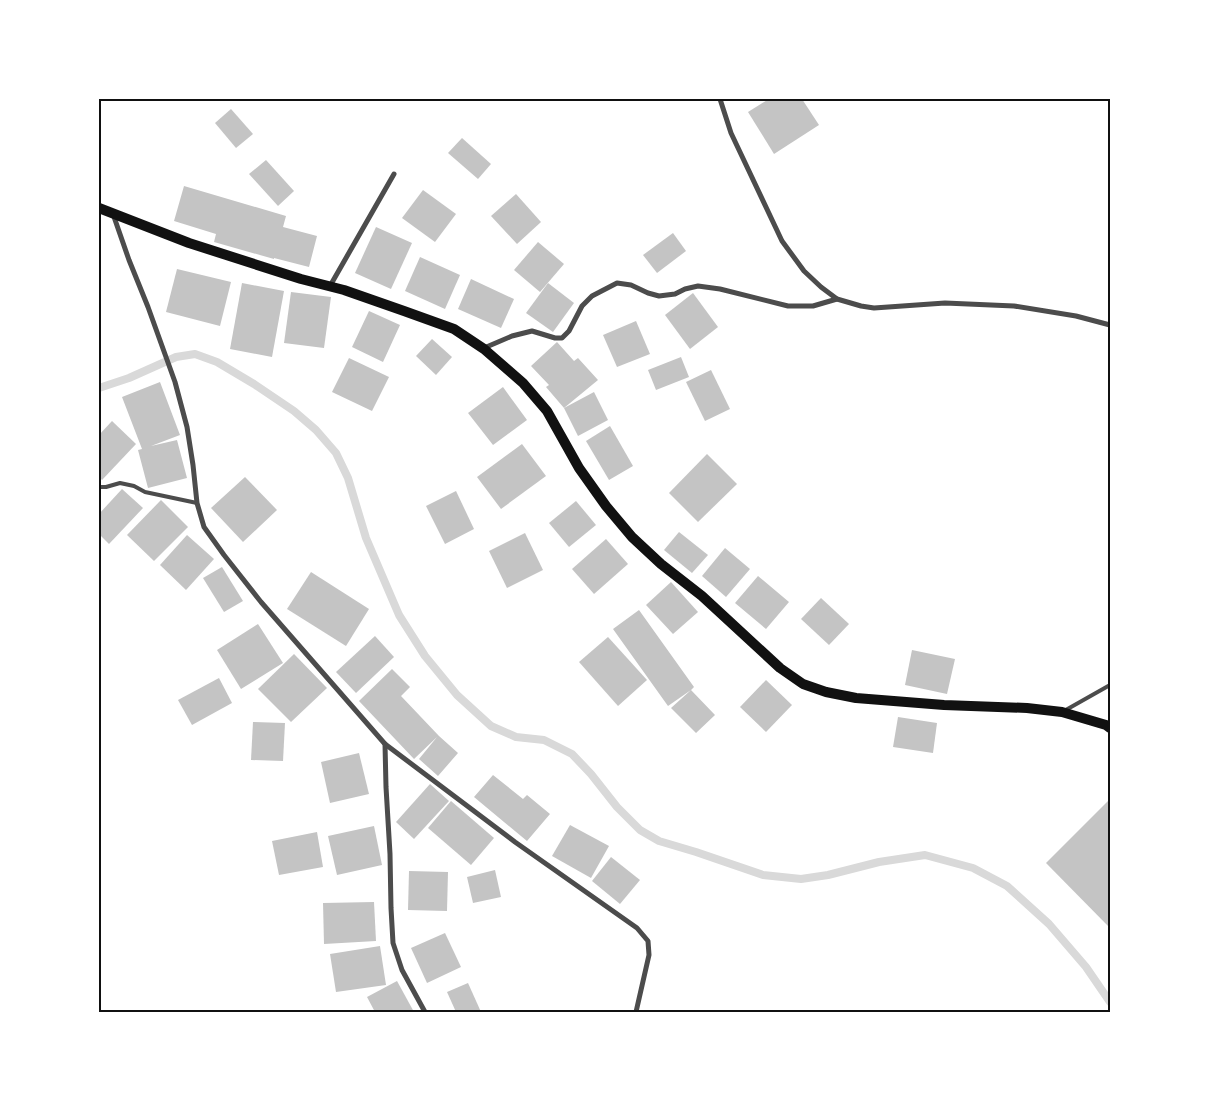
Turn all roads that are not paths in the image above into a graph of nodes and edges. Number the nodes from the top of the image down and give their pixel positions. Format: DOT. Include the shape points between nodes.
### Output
graph roads {
  1 [pos="720,99"];
  2 [pos="394,174"];
  3 [pos="99,208"];
  4 [pos="113,214"];
  5 [pos="330,286"];
  6 [pos="837,298"];
  7 [pos="1110,325"];
  8 [pos="484,348"];
  9 [pos="99,487"];
  10 [pos="198,503"];
  11 [pos="1110,685"];
  12 [pos="1062,712"];
  13 [pos="1110,728"];
  14 [pos="385,744"];
  15 [pos="425,1012"];
  16 [pos="636,1012"];
  1 -- 6 [label="street" via="731,133 782,241 804,271"];
  2 -- 5 [label="street"];
  3 -- 4 [label="main road"];
  4 -- 5 [label="main road" via="189,243 301,280"];
  4 -- 10 [label="street" via="175,382 187,427"];
  5 -- 8 [label="main road" via="454,329"];
  6 -- 7 [label="street" via="874,308 945,303 1014,306"];
  6 -- 8 [label="street" via="812,306 788,306 698,286 659,296 617,283 592,296 582,306 562,338 532,331"];
  8 -- 12 [label="main road" via="523,384 546,411 606,506 632,537 780,668 804,684 856,698"];
  9 -- 10 [label="lane" via="120,483 145,492"];
  10 -- 14 [label="street" via="204,527 224,555"];
  11 -- 12 [label="lane"];
  12 -- 13 [label="main road"];
  14 -- 15 [label="street" via="393,943 402,970"];
  14 -- 16 [label="street" via="637,928 648,941 649,955"];
}
